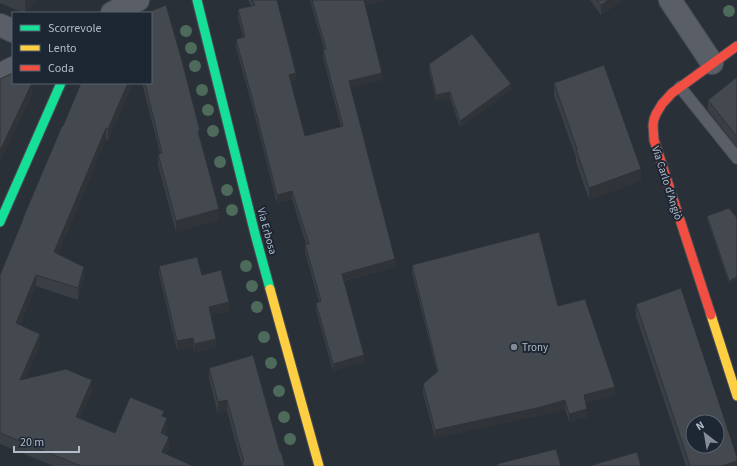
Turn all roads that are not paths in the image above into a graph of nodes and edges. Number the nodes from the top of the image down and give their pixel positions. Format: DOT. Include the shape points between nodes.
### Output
graph roads {
  1 [pos="138,0"];
  2 [pos="197,0"];
  3 [pos="670,0"];
  4 [pos="114,12"];
  5 [pos="0,25"];
  6 [pos="12,31"];
  7 [pos="736,48"];
  8 [pos="712,63"];
  9 [pos="12,69"];
  10 [pos="0,75"];
  11 [pos="61,84"];
  12 [pos="680,87"];
  13 [pos="737,158"];
  14 [pos="0,222"];
  15 [pos="737,396"];
  16 [pos="319,466"];
  1 -- 4 [label="street"];
  2 -- 16 [label="street, Via Erbosa" via="255,234"];
  3 -- 8 [label="street"];
  5 -- 6 [label="street"];
  7 -- 8 [label="street, Via Carlo d'Angiò"];
  8 -- 12 [label="street, Via Carlo d'Angiò"];
  9 -- 10 [label="street"];
  11 -- 14 [label="street"];
  12 -- 13 [label="lane"];
  12 -- 15 [label="street, Via Carlo d'Angiò" via="655,113 652,130"];
}
